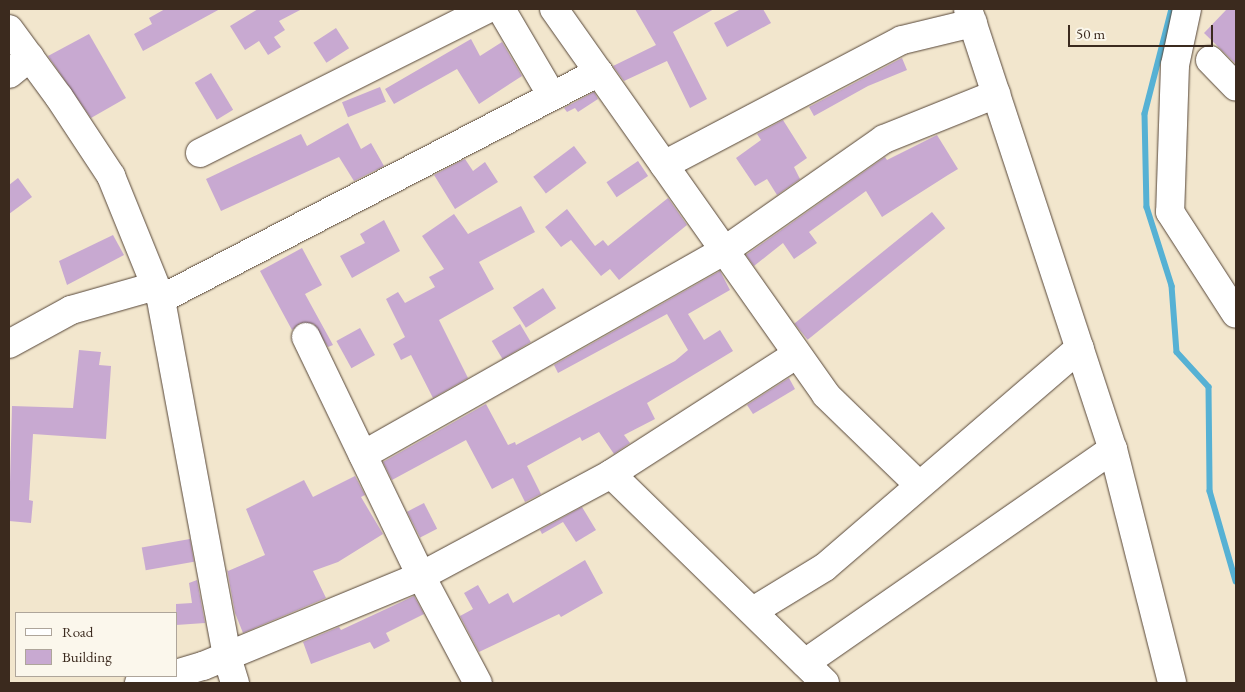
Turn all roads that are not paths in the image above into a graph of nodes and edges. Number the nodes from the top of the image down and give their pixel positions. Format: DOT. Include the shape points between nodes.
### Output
graph roads {
  1 [pos="488,9"];
  2 [pos="501,9"];
  3 [pos="554,9"];
  4 [pos="1187,9"];
  5 [pos="970,16"];
  6 [pos="9,29"];
  7 [pos="1210,60"];
  8 [pos="19,65"];
  9 [pos="599,72"];
  10 [pos="1236,87"];
  11 [pos="996,94"];
  12 [pos="552,96"];
  13 [pos="200,153"];
  14 [pos="664,165"];
  15 [pos="724,251"];
  16 [pos="158,292"];
  17 [pos="1236,314"];
  18 [pos="306,337"];
  19 [pos="9,344"];
  20 [pos="1080,348"];
  21 [pos="797,354"];
  22 [pos="1113,449"];
  23 [pos="363,455"];
  24 [pos="611,474"];
  25 [pos="919,485"];
  26 [pos="421,576"];
  27 [pos="753,611"];
  28 [pos="227,656"];
  29 [pos="805,663"];
  30 [pos="178,673"];
  31 [pos="164,677"];
  32 [pos="139,683"];
  33 [pos="235,683"];
  34 [pos="478,683"];
  35 [pos="825,683"];
  36 [pos="1172,683"];
  1 -- 13 [label="street"];
  2 -- 12 [label="street"];
  3 -- 9 [label="street"];
  4 -- 17 [label="street" via="1175,65 1170,212"];
  5 -- 11 [label="street"];
  5 -- 14 [label="street" via="902,40"];
  6 -- 8 [label="street"];
  7 -- 10 [label="street"];
  8 -- 16 [label="street" via="111,176"];
  9 -- 12 [label="street"];
  9 -- 14 [label="street"];
  11 -- 15 [label="street" via="884,139"];
  11 -- 20 [label="street"];
  12 -- 16 [label="street"];
  14 -- 15 [label="street"];
  15 -- 21 [label="street"];
  15 -- 23 [label="street"];
  16 -- 19 [label="street" via="71,310"];
  16 -- 28 [label="street"];
  18 -- 23 [label="street"];
  20 -- 22 [label="street"];
  20 -- 25 [label="street"];
  21 -- 24 [label="street"];
  21 -- 25 [label="street" via="826,395"];
  22 -- 29 [label="street"];
  22 -- 36 [label="street"];
  23 -- 26 [label="street"];
  24 -- 26 [label="street"];
  24 -- 27 [label="street"];
  25 -- 27 [label="street" via="825,567"];
  26 -- 28 [label="street"];
  26 -- 34 [label="street"];
  27 -- 29 [label="street"];
  28 -- 30 [label="street"];
  28 -- 33 [label="street"];
  29 -- 35 [label="street"];
  31 -- 32 [label="street"];
}
